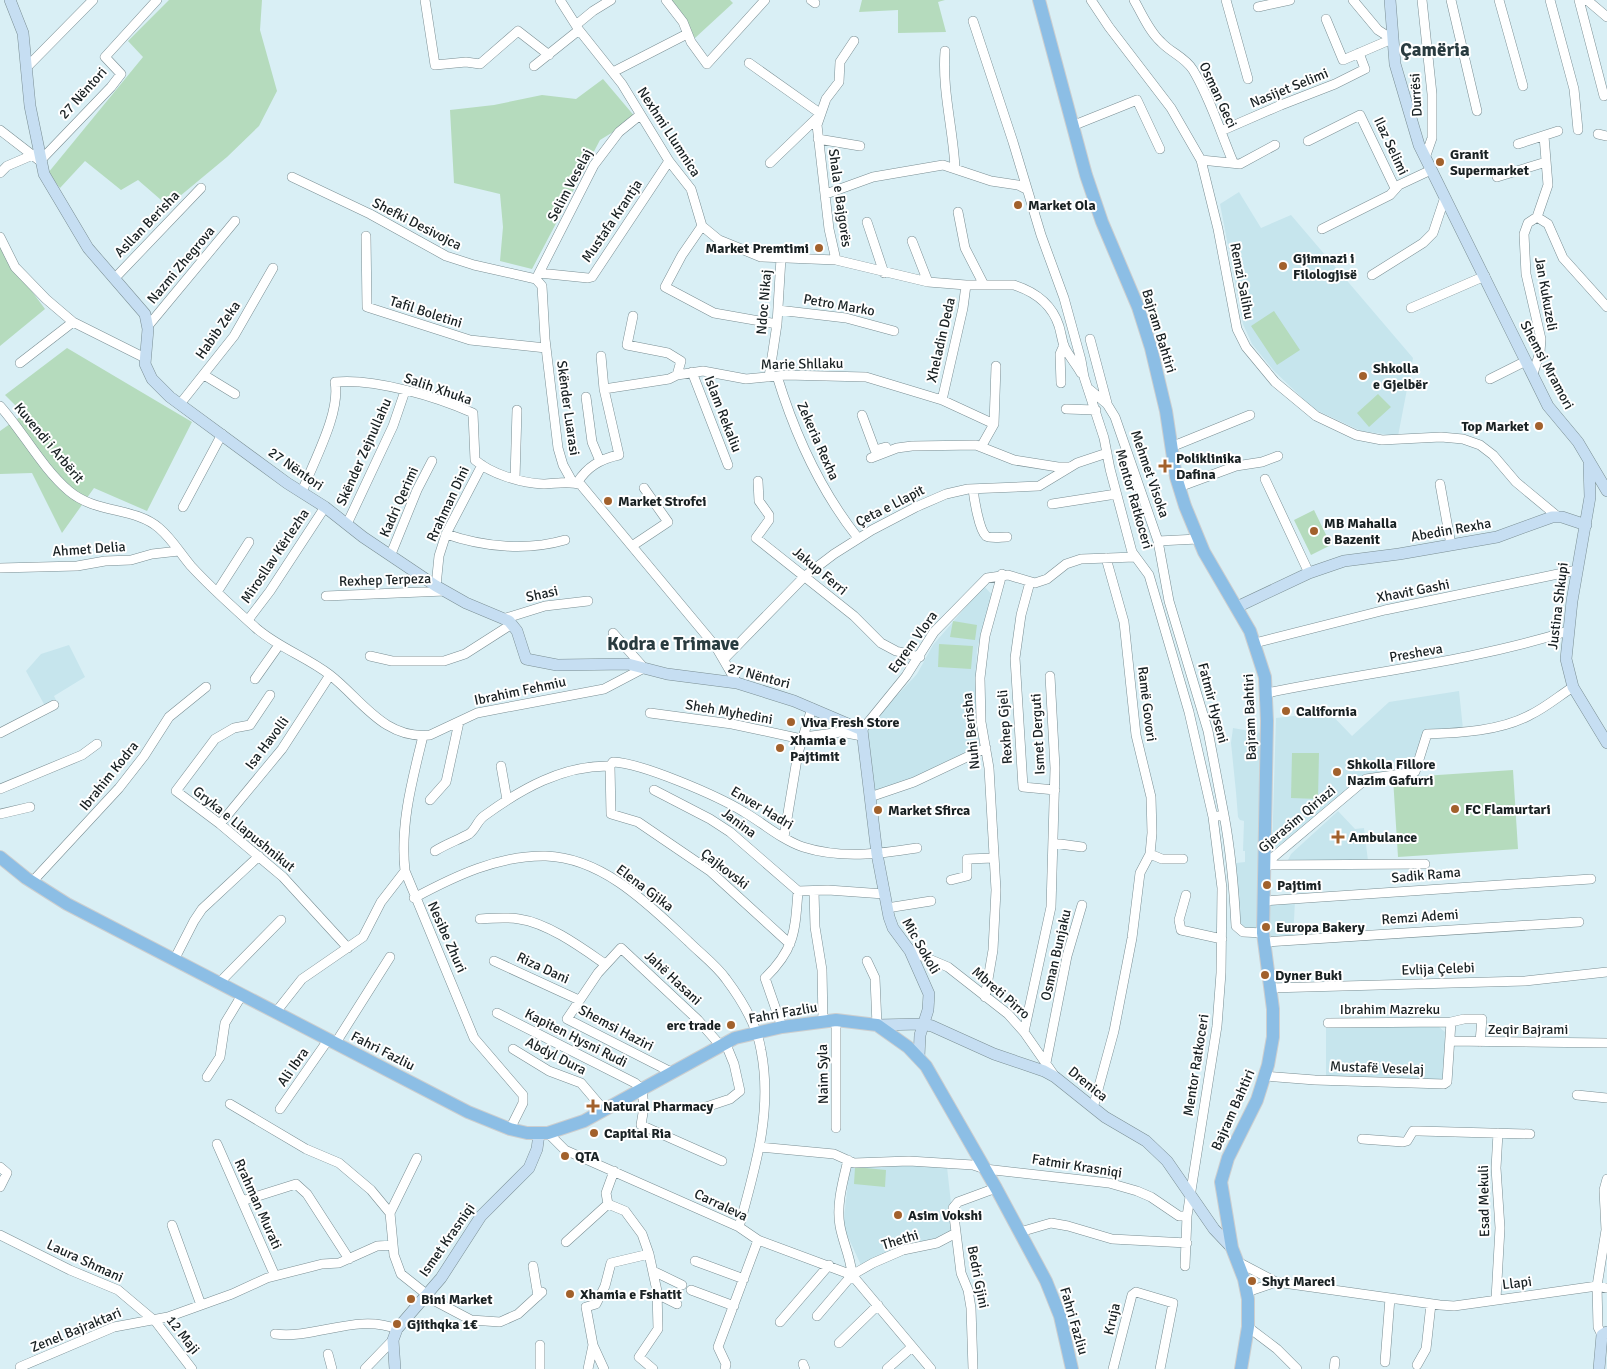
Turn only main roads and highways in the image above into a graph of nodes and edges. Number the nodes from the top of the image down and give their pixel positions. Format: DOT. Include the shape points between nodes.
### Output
graph roads {
  1 [pos="1039,0"];
  2 [pos="0,857"];
  3 [pos="1072,1369"];
  4 [pos="1241,1369"];
  1 -- 4 [label="main road, Bajram Bahtiri" via="1100,216 1138,307 1148,340 1166,411 1179,487 1198,539 1255,642 1264,668 1267,693 1263,938 1274,1037 1257,1100 1228,1158 1221,1182 1232,1248 1247,1292 1248,1327"];
  2 -- 3 [label="main road, Fahri Fazliu" via="67,904 468,1112 510,1129 543,1133 584,1121 723,1044 757,1032 836,1020 878,1025 919,1057 996,1188 1046,1281 1060,1316"];
}
